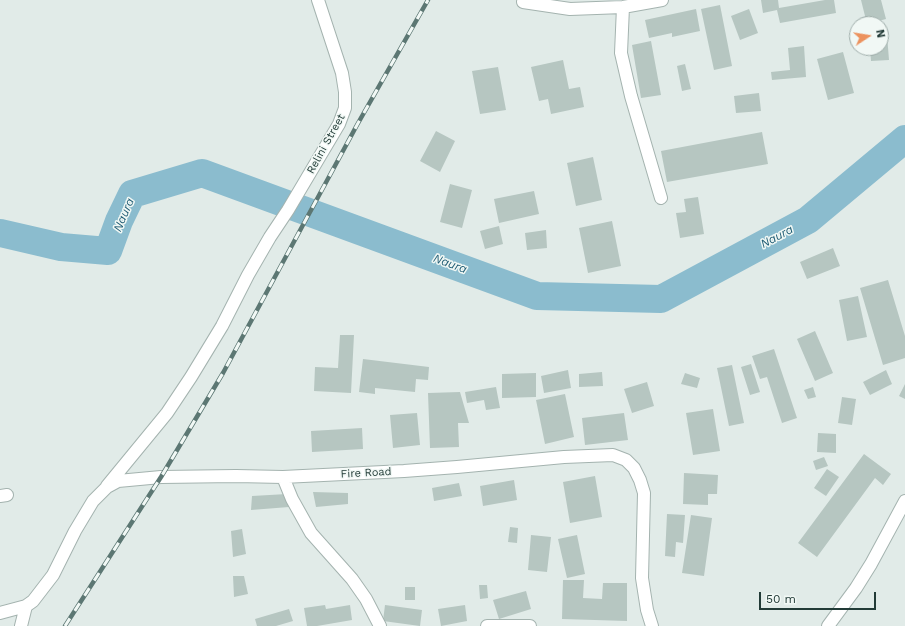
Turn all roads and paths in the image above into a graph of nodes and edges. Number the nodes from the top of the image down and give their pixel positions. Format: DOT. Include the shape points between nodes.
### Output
graph roads {
  1 [pos="318,0"];
  2 [pos="662,0"];
  3 [pos="524,2"];
  4 [pos="624,7"];
  5 [pos="661,198"];
  6 [pos="284,477"];
  7 [pos="107,487"];
  8 [pos="905,501"];
  9 [pos="26,606"];
  10 [pos="0,613"];
  11 [pos="21,626"];
  12 [pos="380,626"];
  13 [pos="486,626"];
  14 [pos="528,626"];
  15 [pos="652,626"];
  16 [pos="828,626"];
  1 -- 7 [label="street, Relini Street" via="342,73 345,108 339,124 248,274 222,326 191,377 167,413"];
  2 -- 4 [label="street"];
  3 -- 4 [label="street" via="570,9"];
  4 -- 5 [label="street" via="621,52"];
  6 -- 7 [label="street, Fire Road" via="161,477 118,481"];
  6 -- 12 [label="street" via="292,499 311,533 352,579"];
  6 -- 15 [label="street, Fire Road" via="457,467 564,457 613,455 626,460 634,468 644,492 642,578"];
  7 -- 9 [label="street, Fire Road" via="83,516 53,575 42,591"];
  8 -- 16 [label="street" via="871,564"];
  9 -- 10 [label="street, Fire Road"];
  9 -- 11 [label="street"];
  13 -- 14 [label="street"];
}
